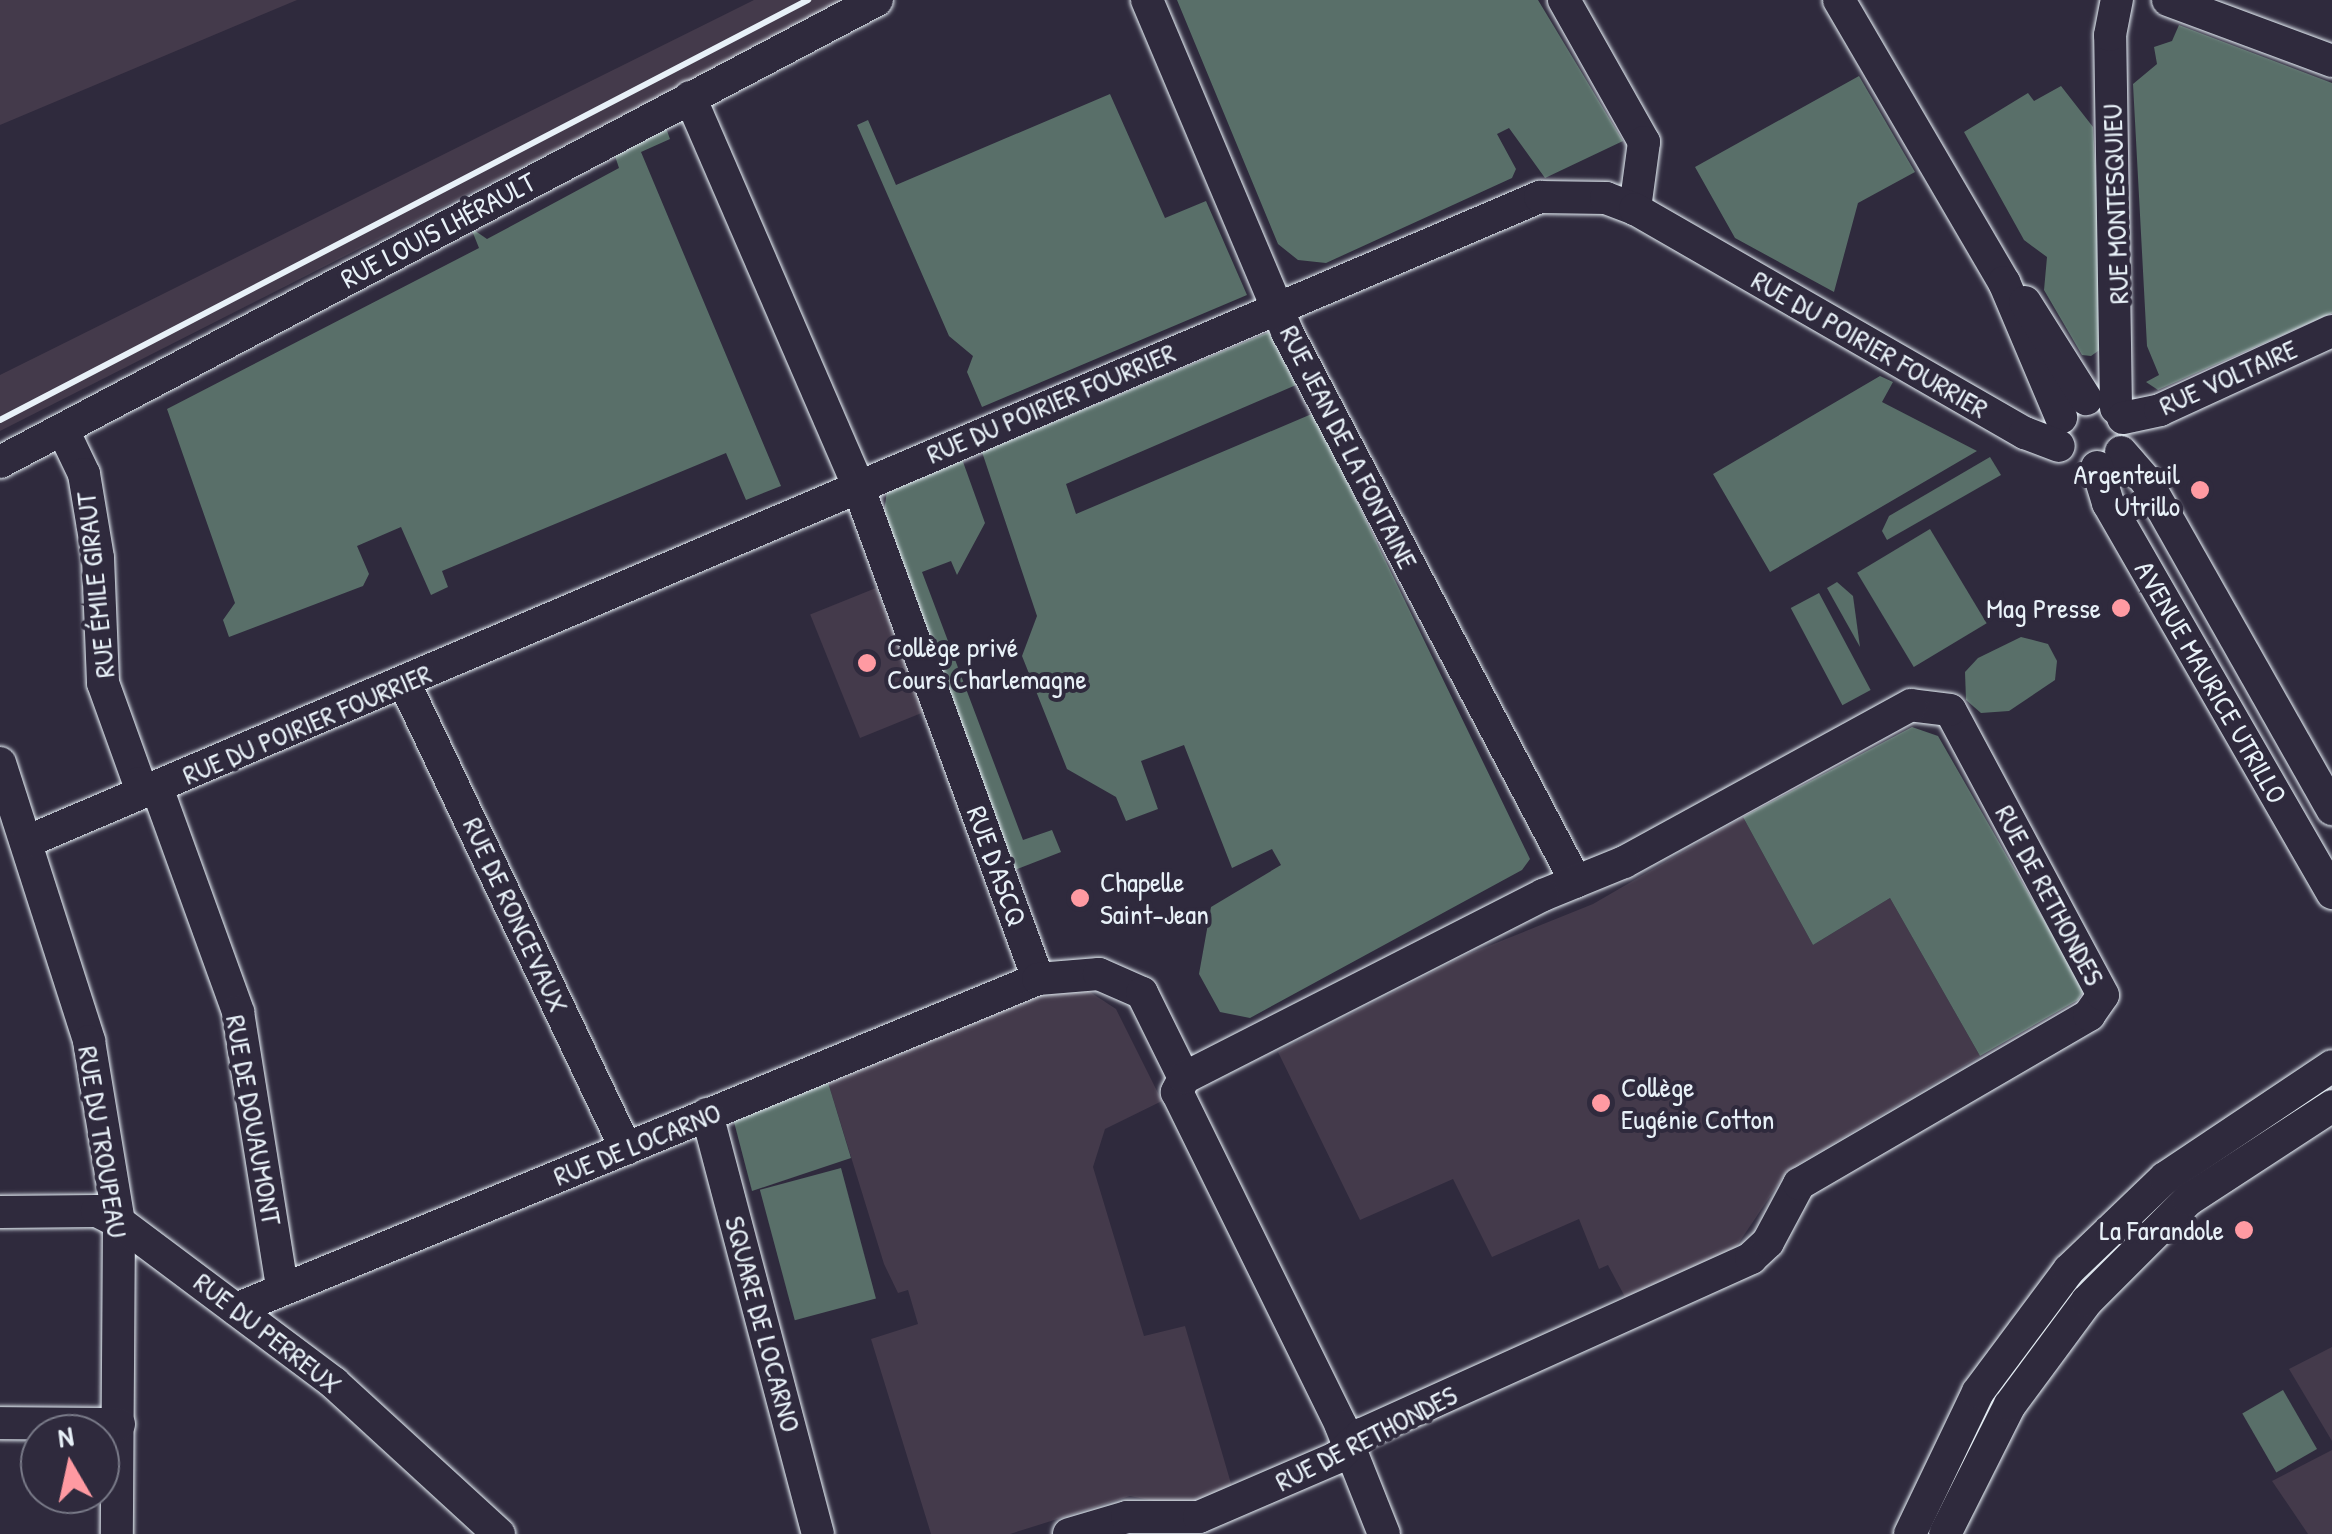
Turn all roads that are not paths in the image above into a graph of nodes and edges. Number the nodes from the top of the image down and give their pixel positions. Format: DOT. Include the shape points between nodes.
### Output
graph roads {
  1 [pos="877,0"];
  2 [pos="1146,0"];
  3 [pos="1564,0"];
  4 [pos="1839,0"];
  5 [pos="2117,0"];
  6 [pos="2168,0"];
  7 [pos="2332,61"];
  8 [pos="690,97"];
  9 [pos="1634,209"];
  10 [pos="1278,310"];
  11 [pos="2332,331"];
  12 [pos="2089,418"];
  13 [pos="63,430"];
  14 [pos="2109,459"];
  15 [pos="0,462"];
  16 [pos="858,486"];
  17 [pos="404,682"];
  18 [pos="0,764"];
  19 [pos="153,788"];
  20 [pos="2332,809"];
  21 [pos="26,842"];
  22 [pos="1576,882"];
  23 [pos="2332,893"];
  24 [pos="1038,980"];
  25 [pos="2332,1066"];
  26 [pos="1184,1078"];
  27 [pos="2332,1106"];
  28 [pos="708,1114"];
  29 [pos="626,1149"];
  30 [pos="0,1212"];
  31 [pos="119,1222"];
  32 [pos="282,1287"];
  33 [pos="236,1308"];
  34 [pos="119,1414"];
  35 [pos="1349,1446"];
  36 [pos="499,1534"];
  37 [pos="818,1534"];
  38 [pos="1070,1534"];
  39 [pos="1384,1534"];
  40 [pos="1910,1534"];
  41 [pos="1945,1534"];
  1 -- 8 [label="street, RUE LOUIS LHÉRAULT"];
  2 -- 10 [label="street, RUE JEAN DE LA FONTAINE"];
  3 -- 9 [label="street" via="1644,142"];
  4 -- 12 [label="street"];
  5 -- 12 [label="street, RUE MONTESQUIEU"];
  6 -- 7 [label="street"];
  8 -- 13 [label="street, RUE LOUIS LHÉRAULT"];
  8 -- 16 [label="street, RUE D'ASCQ"];
  9 -- 10 [label="street, RUE DU POIRIER FOURRIER" via="1606,198 1540,197"];
  9 -- 12 [label="street, RUE DU POIRIER FOURRIER" via="2024,433"];
  10 -- 16 [label="street, RUE DU POIRIER FOURRIER"];
  10 -- 22 [label="street, RUE JEAN DE LA FONTAINE"];
  11 -- 12 [label="street, RUE VOLTAIRE" via="2160,410"];
  12 -- 14 [label="street, RUE MONTESQUIEU"];
  12 -- 14 [label="street, RUE DU POIRIER FOURRIER" via="2076,464"];
  13 -- 15 [label="street, RUE LOUIS LHÉRAULT"];
  13 -- 19 [label="street, RUE ÉMILE GIRAUT" via="84,474 98,558 103,683 139,783"];
  14 -- 20 [label="street, AVENUE MAURICE UTRILLO" via="2147,482"];
  14 -- 23 [label="street, AVENUE MAURICE UTRILLO" via="2108,504"];
  16 -- 17 [label="street, RUE DU POIRIER FOURRIER"];
  16 -- 24 [label="street, RUE D'ASCQ"];
  17 -- 19 [label="street, RUE DU POIRIER FOURRIER"];
  17 -- 29 [label="street, RUE DE RONCEVAUX"];
  18 -- 21 [label="street, RUE DU TROUPEAU"];
  19 -- 21 [label="street, RUE DU POIRIER FOURRIER"];
  19 -- 32 [label="street, RUE DE DOUAUMONT" via="238,1012"];
  21 -- 31 [label="street, RUE DU TROUPEAU" via="89,1041"];
  22 -- 26 [label="street, RUE DE RETHONDES"];
  22 -- 35 [label="street, RUE DE RETHONDES" via="1912,705 1932,703 1950,710 2103,995 2089,1015 1799,1184 1752,1258 1362,1434"];
  24 -- 26 [label="street" via="1099,974 1142,993"];
  24 -- 28 [label="street, RUE DE LOCARNO"];
  25 -- 40 [label="street" via="2164,1178 2070,1270 1978,1392"];
  26 -- 35 [label="street" via="1177,1092"];
  27 -- 41 [label="street" via="2188,1200 2087,1302 2010,1405"];
  28 -- 29 [label="street, RUE DE LOCARNO"];
  28 -- 37 [label="street, SQUARE DE LOCARNO"];
  29 -- 32 [label="street, RUE DE LOCARNO"];
  30 -- 31 [label="street, RUE DU PERREUX" via="96,1212"];
  31 -- 33 [label="street, RUE DU PERREUX"];
  31 -- 34 [label="street, RUE DU TROUPEAU"];
  32 -- 33 [label="street, RUE DE LOCARNO"];
  33 -- 36 [label="street, RUE DU PERREUX" via="334,1383"];
  35 -- 38 [label="street, RUE DE RETHONDES" via="1338,1457 1199,1517 1126,1517"];
  35 -- 39 [label="street"];
}
